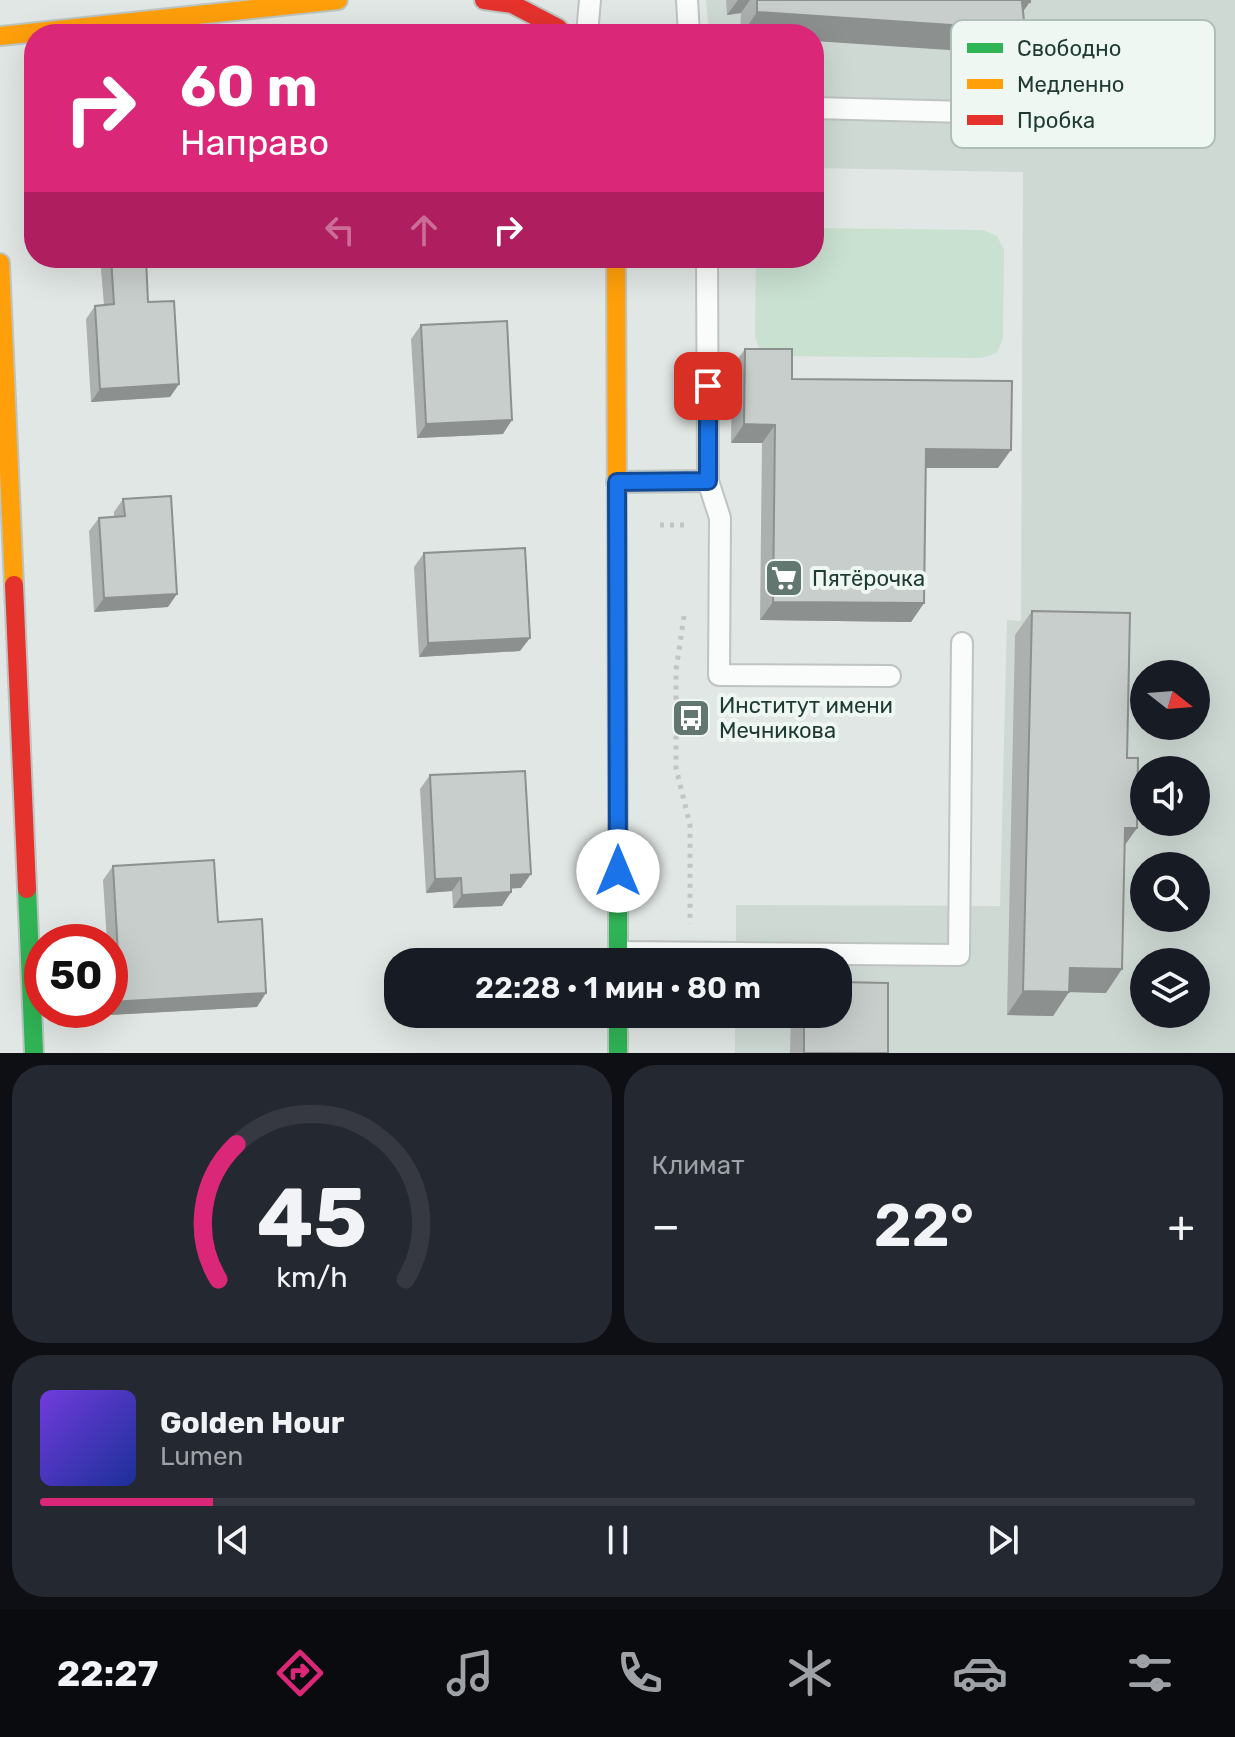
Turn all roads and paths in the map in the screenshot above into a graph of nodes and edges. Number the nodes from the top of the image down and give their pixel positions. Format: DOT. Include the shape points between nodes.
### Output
graph roads {
  1 [pos="338,0"];
  2 [pos="484,0"];
  3 [pos="590,0"];
  4 [pos="687,0"];
  5 [pos="228,6"];
  6 [pos="91,24"];
  7 [pos="550,24"];
  8 [pos="588,24"];
  9 [pos="688,24"];
  10 [pos="24,33"];
  11 [pos="0,36"];
  12 [pos="824,108"];
  13 [pos="951,112"];
  14 [pos="0,263"];
  15 [pos="616,268"];
  16 [pos="707,268"];
  17 [pos="698,481"];
  18 [pos="617,482"];
  19 [pos="658,525"];
  20 [pos="687,525"];
  21 [pos="687,541"];
  22 [pos="686,605"];
  23 [pos="962,643"];
  24 [pos="890,676"];
  25 [pos="618,948"];
  26 [pos="691,948"];
  27 [pos="852,954"];
  28 [pos="618,1028"];
  29 [pos="34,1053"];
  30 [pos="618,1053"];
  1 -- 5 [label="main road"];
  2 -- 7 [label="main road" via="512,4"];
  3 -- 8 [label="lane"];
  4 -- 9 [label="lane"];
  5 -- 6 [label="main road"];
  10 -- 11 [label="main road"];
  12 -- 13 [label="lane"];
  14 -- 29 [label="main road"];
  15 -- 18 [label="main road"];
  16 -- 17 [label="lane"];
  17 -- 18 [label="lane"];
  17 -- 20 [label="path"];
  17 -- 24 [label="lane" via="720,518 719,675"];
  18 -- 25 [label="main road"];
  19 -- 20 [label="path"];
  20 -- 21 [label="path"];
  22 -- 26 [label="path" via="676,670 676,768 690,825"];
  23 -- 27 [label="lane" via="959,955"];
  28 -- 30 [label="main road"];
}
